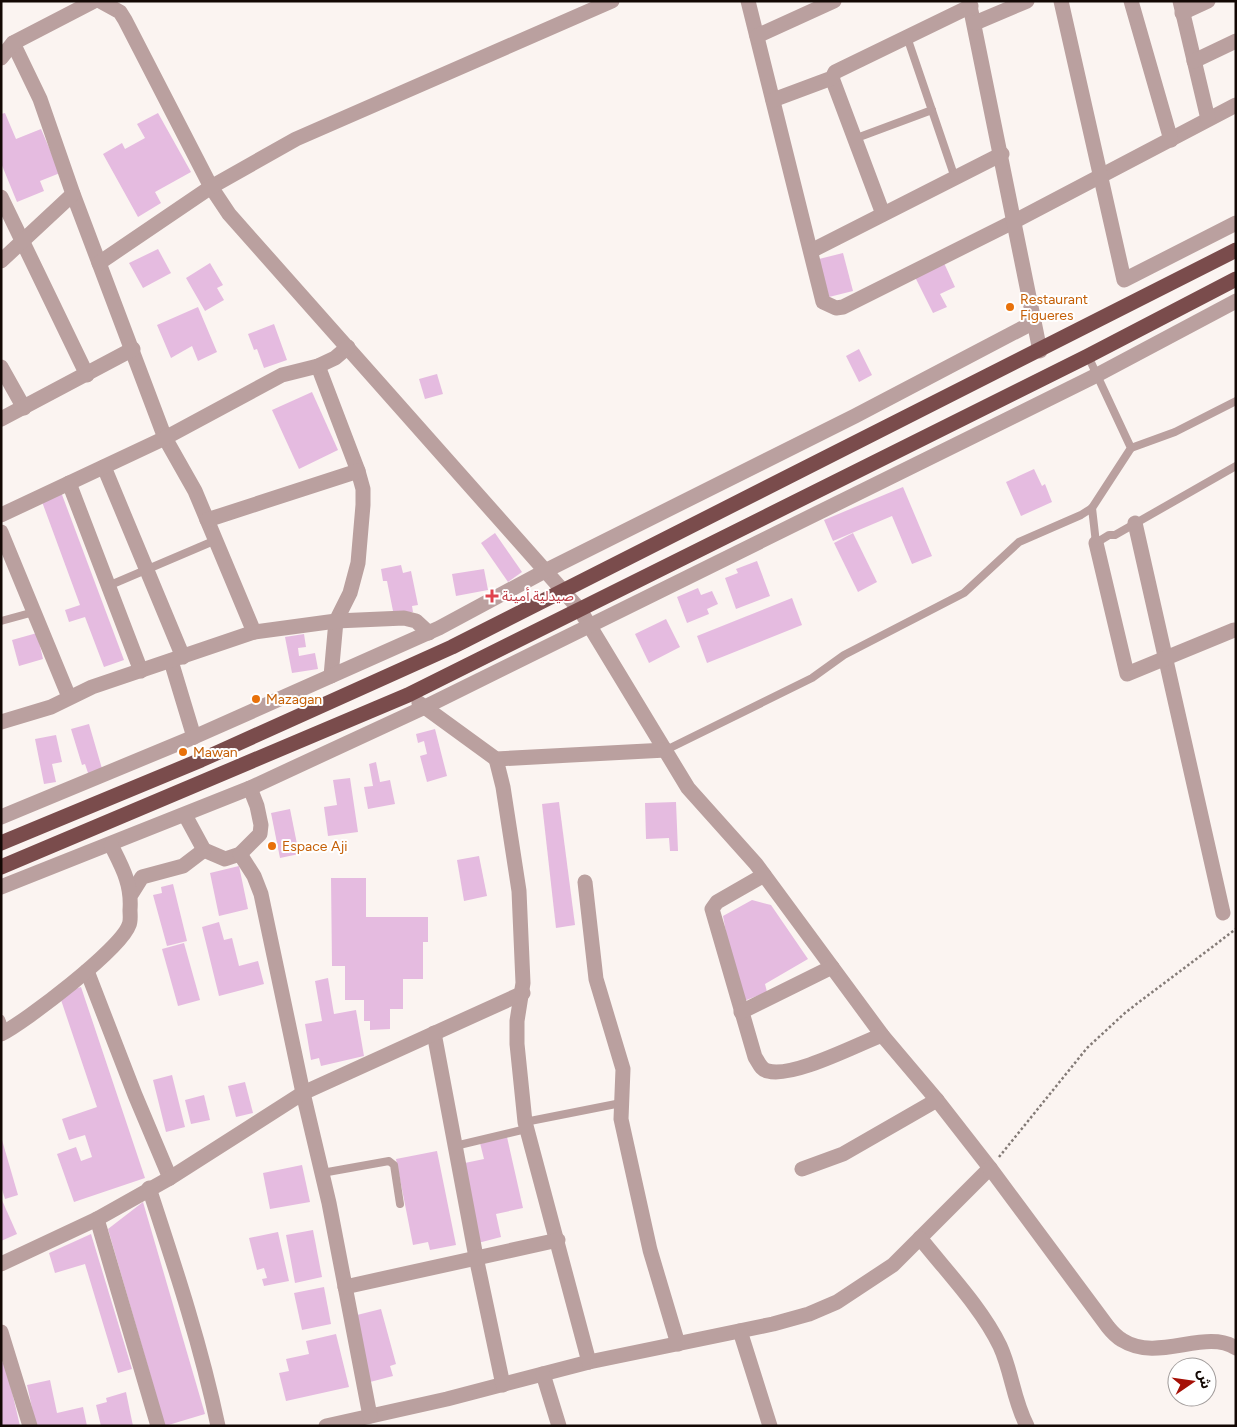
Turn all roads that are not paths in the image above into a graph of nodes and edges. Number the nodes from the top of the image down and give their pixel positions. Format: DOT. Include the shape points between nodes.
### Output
graph roads {
  1 [pos="94,1"];
  2 [pos="100,1"];
  3 [pos="612,1"];
  4 [pos="748,1"];
  5 [pos="834,1"];
  6 [pos="1027,1"];
  7 [pos="1061,1"];
  8 [pos="1131,1"];
  9 [pos="1208,1"];
  10 [pos="970,4"];
  11 [pos="1181,7"];
  12 [pos="975,23"];
  13 [pos="757,36"];
  14 [pos="907,37"];
  15 [pos="1236,41"];
  16 [pos="13,43"];
  17 [pos="1,58"];
  18 [pos="1194,61"];
  19 [pos="832,78"];
  20 [pos="773,100"];
  21 [pos="1236,106"];
  22 [pos="932,110"];
  23 [pos="1208,119"];
  24 [pos="854,139"];
  25 [pos="1171,140"];
  26 [pos="1002,154"];
  27 [pos="1101,176"];
  28 [pos="954,178"];
  29 [pos="211,187"];
  30 [pos="72,194"];
  31 [pos="1,197"];
  32 [pos="883,214"];
  33 [pos="1013,222"];
  34 [pos="1236,223"];
  35 [pos="22,242"];
  36 [pos="811,250"];
  37 [pos="1236,250"];
  38 [pos="1,261"];
  39 [pos="99,263"];
  40 [pos="1124,280"];
  41 [pos="1236,280"];
  42 [pos="1236,302"];
  43 [pos="1131,304"];
  44 [pos="1034,322"];
  45 [pos="348,347"];
  46 [pos="133,349"];
  47 [pos="1040,351"];
  48 [pos="1088,356"];
  49 [pos="318,366"];
  50 [pos="1,367"];
  51 [pos="1097,375"];
  52 [pos="87,376"];
  53 [pos="1236,401"];
  54 [pos="24,408"];
  55 [pos="1,419"];
  56 [pos="165,438"];
  57 [pos="1131,448"];
  58 [pos="1236,466"];
  59 [pos="104,467"];
  60 [pos="358,471"];
  61 [pos="69,483"];
  62 [pos="1092,508"];
  63 [pos="1,515"];
  64 [pos="207,520"];
  65 [pos="1134,523"];
  66 [pos="1,532"];
  67 [pos="216,540"];
  68 [pos="1096,542"];
  69 [pos="145,570"];
  70 [pos="545,571"];
  71 [pos="108,586"];
  72 [pos="564,592"];
  73 [pos="580,610"];
  74 [pos="34,612"];
  75 [pos="336,621"];
  76 [pos="1,622"];
  77 [pos="590,626"];
  78 [pos="1234,630"];
  79 [pos="254,632"];
  80 [pos="429,633"];
  81 [pos="1165,658"];
  82 [pos="177,659"];
  83 [pos="141,671"];
  84 [pos="331,676"];
  85 [pos="408,694"];
  86 [pos="70,697"];
  87 [pos="425,707"];
  88 [pos="1,722"];
  89 [pos="194,737"];
  90 [pos="666,750"];
  91 [pos="496,759"];
  92 [pos="250,788"];
  93 [pos="186,815"];
  94 [pos="1,817"];
  95 [pos="1,843"];
  96 [pos="110,845"];
  97 [pos="204,850"];
  98 [pos="240,854"];
  99 [pos="1,867"];
  100 [pos="764,875"];
  101 [pos="585,882"];
  102 [pos="1,888"];
  103 [pos="132,893"];
  104 [pos="1223,914"];
  105 [pos="832,966"];
  106 [pos="87,971"];
  107 [pos="522,993"];
  108 [pos="741,1012"];
  109 [pos="3,1029"];
  110 [pos="434,1033"];
  111 [pos="882,1035"];
  112 [pos="303,1093"];
  113 [pos="937,1100"];
  114 [pos="621,1102"];
  115 [pos="526,1125"];
  116 [pos="455,1146"];
  117 [pos="802,1168"];
  118 [pos="990,1168"];
  119 [pos="322,1173"];
  120 [pos="170,1178"];
  121 [pos="149,1188"];
  122 [pos="400,1204"];
  123 [pos="97,1219"];
  124 [pos="920,1238"];
  125 [pos="558,1240"];
  126 [pos="476,1258"];
  127 [pos="1,1264"];
  128 [pos="345,1287"];
  129 [pos="740,1331"];
  130 [pos="1,1332"];
  131 [pos="678,1344"];
  132 [pos="1236,1348"];
  133 [pos="589,1362"];
  134 [pos="543,1374"];
  135 [pos="503,1385"];
  136 [pos="370,1416"];
  137 [pos="30,1426"];
  138 [pos="158,1426"];
  139 [pos="218,1426"];
  140 [pos="326,1426"];
  141 [pos="559,1426"];
  142 [pos="770,1426"];
  143 [pos="1027,1426"];
  1 -- 16 [label="street"];
  2 -- 29 [label="street" via="120,12 125,20"];
  3 -- 29 [label="street" via="296,138"];
  4 -- 13 [label="street"];
  5 -- 13 [label="street"];
  6 -- 12 [label="street"];
  7 -- 27 [label="street"];
  8 -- 25 [label="street"];
  9 -- 11 [label="street"];
  10 -- 12 [label="street"];
  10 -- 14 [label="street"];
  11 -- 18 [label="street"];
  12 -- 26 [label="street"];
  13 -- 20 [label="street"];
  14 -- 19 [label="street" via="835,72"];
  14 -- 22 [label="lane"];
  15 -- 18 [label="street"];
  16 -- 17 [label="street"];
  16 -- 30 [label="street" via="40,99"];
  18 -- 23 [label="street"];
  19 -- 20 [label="street"];
  19 -- 24 [label="street"];
  20 -- 36 [label="street"];
  21 -- 23 [label="street"];
  22 -- 24 [label="lane"];
  22 -- 28 [label="lane"];
  23 -- 25 [label="street"];
  24 -- 32 [label="street"];
  25 -- 27 [label="street"];
  26 -- 28 [label="street"];
  26 -- 33 [label="street"];
  27 -- 33 [label="street"];
  27 -- 40 [label="street"];
  28 -- 32 [label="street"];
  29 -- 39 [label="street"];
  29 -- 45 [label="street" via="229,214"];
  30 -- 35 [label="street"];
  30 -- 39 [label="street"];
  31 -- 35 [label="street"];
  32 -- 36 [label="street"];
  33 -- 36 [label="street" via="836,308 823,302"];
  33 -- 44 [label="street"];
  34 -- 40 [label="street"];
  35 -- 38 [label="street"];
  35 -- 52 [label="street"];
  37 -- 43 [label="highway"];
  39 -- 46 [label="street"];
  40 -- 43 [label="street"];
  41 -- 48 [label="highway"];
  42 -- 51 [label="street"];
  43 -- 47 [label="highway"];
  44 -- 47 [label="street"];
  44 -- 70 [label="street" via="855,416"];
  45 -- 49 [label="street"];
  45 -- 70 [label="street"];
  46 -- 52 [label="street"];
  46 -- 56 [label="street"];
  47 -- 72 [label="highway"];
  48 -- 51 [label="lane"];
  48 -- 73 [label="highway"];
  49 -- 56 [label="street" via="282,375"];
  49 -- 60 [label="street"];
  50 -- 54 [label="street"];
  51 -- 57 [label="lane"];
  51 -- 77 [label="street"];
  52 -- 54 [label="street"];
  53 -- 57 [label="lane" via="1189,425"];
  54 -- 55 [label="street"];
  56 -- 59 [label="street"];
  56 -- 64 [label="street"];
  57 -- 62 [label="lane"];
  58 -- 65 [label="lane"];
  59 -- 61 [label="street"];
  59 -- 69 [label="street"];
  60 -- 64 [label="street"];
  60 -- 75 [label="street" via="363,506 358,564 350,593"];
  61 -- 63 [label="street"];
  61 -- 71 [label="street"];
  62 -- 68 [label="lane"];
  62 -- 90 [label="lane" via="1019,542 964,593 844,655 812,678"];
  64 -- 67 [label="street"];
  65 -- 68 [label="lane"];
  65 -- 81 [label="street"];
  66 -- 74 [label="street"];
  67 -- 69 [label="lane"];
  67 -- 79 [label="street"];
  68 -- 81 [label="street" via="1127,674"];
  69 -- 71 [label="lane"];
  69 -- 82 [label="street"];
  70 -- 72 [label="street"];
  70 -- 80 [label="street"];
  71 -- 83 [label="street"];
  72 -- 73 [label="street"];
  72 -- 95 [label="highway" via="338,700"];
  73 -- 77 [label="street"];
  73 -- 85 [label="highway"];
  74 -- 76 [label="lane"];
  74 -- 86 [label="street"];
  75 -- 79 [label="street"];
  75 -- 80 [label="street" via="404,618 416,621"];
  75 -- 84 [label="street"];
  77 -- 87 [label="street"];
  77 -- 90 [label="street"];
  78 -- 81 [label="street"];
  79 -- 82 [label="street"];
  80 -- 84 [label="street"];
  81 -- 104 [label="street"];
  82 -- 83 [label="street"];
  82 -- 89 [label="street"];
  83 -- 86 [label="street" via="92,686"];
  84 -- 89 [label="street"];
  85 -- 87 [label="street"];
  85 -- 99 [label="highway"];
  86 -- 88 [label="street" via="50,707"];
  87 -- 91 [label="street"];
  87 -- 92 [label="street"];
  89 -- 94 [label="street"];
  90 -- 91 [label="street"];
  90 -- 100 [label="street" via="688,788"];
  91 -- 107 [label="street" via="519,891"];
  92 -- 93 [label="street"];
  92 -- 98 [label="street" via="262,825 260,834"];
  93 -- 96 [label="street"];
  93 -- 97 [label="street"];
  96 -- 102 [label="street"];
  96 -- 103 [label="street" via="127,876"];
  97 -- 98 [label="street" via="225,858"];
  97 -- 103 [label="street" via="183,866 142,877"];
  98 -- 112 [label="street" via="261,894"];
  100 -- 105 [label="street"];
  100 -- 108 [label="street" via="716,902 712,909"];
  101 -- 114 [label="street" via="596,979 623,1069"];
  103 -- 106 [label="street" via="129,926"];
  105 -- 108 [label="street"];
  105 -- 111 [label="street"];
  106 -- 109 [label="street" via="28,1019"];
  106 -- 120 [label="street"];
  107 -- 110 [label="street"];
  107 -- 115 [label="street" via="517,1044"];
  108 -- 111 [label="street" via="755,1057 767,1071 794,1070"];
  110 -- 112 [label="street"];
  110 -- 116 [label="street"];
  111 -- 113 [label="street"];
  112 -- 119 [label="street"];
  112 -- 120 [label="street"];
  113 -- 117 [label="street" via="843,1154"];
  113 -- 118 [label="street"];
  114 -- 115 [label="lane"];
  114 -- 131 [label="street" via="621,1119 650,1250"];
  115 -- 116 [label="lane"];
  115 -- 125 [label="street"];
  116 -- 126 [label="street"];
  118 -- 124 [label="street"];
  118 -- 132 [label="street" via="1108,1328 1122,1340 1156,1349 1222,1341"];
  119 -- 122 [label="lane" via="389,1161 394,1165"];
  119 -- 128 [label="street"];
  120 -- 121 [label="street"];
  121 -- 123 [label="street"];
  121 -- 139 [label="street" via="210,1388"];
  123 -- 127 [label="street"];
  123 -- 138 [label="street"];
  124 -- 129 [label="street" via="893,1265 837,1302 809,1314"];
  124 -- 143 [label="street" via="994,1335"];
  125 -- 126 [label="street"];
  125 -- 133 [label="street"];
  126 -- 128 [label="street"];
  126 -- 135 [label="street"];
  128 -- 136 [label="street"];
  129 -- 131 [label="street"];
  129 -- 142 [label="street"];
  130 -- 137 [label="street"];
  131 -- 133 [label="street"];
  133 -- 134 [label="street"];
  134 -- 135 [label="street"];
  134 -- 141 [label="street"];
  135 -- 136 [label="street"];
  136 -- 140 [label="street"];
}
